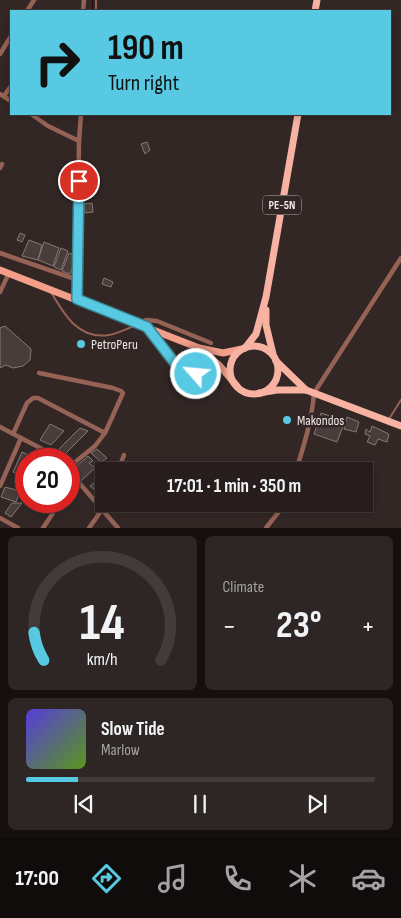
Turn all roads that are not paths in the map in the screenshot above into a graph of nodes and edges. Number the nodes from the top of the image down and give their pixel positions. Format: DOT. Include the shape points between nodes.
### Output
graph roads {
  1 [pos="10,38"];
  2 [pos="0,54"];
  3 [pos="32,115"];
  4 [pos="81,115"];
  5 [pos="298,115"];
  6 [pos="79,141"];
  7 [pos="0,253"];
  8 [pos="401,258"];
  9 [pos="3,271"];
  10 [pos="78,280"];
  11 [pos="48,288"];
  12 [pos="0,292"];
  13 [pos="266,297"];
  14 [pos="77,299"];
  15 [pos="139,324"];
  16 [pos="147,327"];
  17 [pos="210,343"];
  18 [pos="199,348"];
  19 [pos="244,348"];
  20 [pos="275,359"];
  21 [pos="219,366"];
  22 [pos="39,373"];
  23 [pos="237,386"];
  24 [pos="306,390"];
  25 [pos="259,393"];
  26 [pos="314,393"];
  27 [pos="401,400"];
  28 [pos="388,421"];
  29 [pos="401,426"];
  30 [pos="0,427"];
  31 [pos="105,433"];
  32 [pos="13,434"];
  33 [pos="21,438"];
  34 [pos="38,448"];
  35 [pos="124,455"];
  36 [pos="80,458"];
  37 [pos="121,462"];
  38 [pos="299,462"];
  39 [pos="0,486"];
  40 [pos="80,486"];
  41 [pos="95,503"];
  42 [pos="100,512"];
  43 [pos="103,512"];
  44 [pos="279,512"];
  45 [pos="53,513"];
  46 [pos="0,518"];
  47 [pos="18,528"];
  48 [pos="43,528"];
  49 [pos="88,528"];
  50 [pos="118,528"];
  51 [pos="266,528"];
  1 -- 2 [label="street"];
  3 -- 6 [label="street"];
  4 -- 6 [label="street"];
  5 -- 13 [label="highway, PE-5N"];
  6 -- 10 [label="street"];
  7 -- 10 [label="street"];
  8 -- 26 [label="street"];
  9 -- 11 [label="main road"];
  9 -- 12 [label="street"];
  10 -- 14 [label="street"];
  11 -- 14 [label="main road"];
  11 -- 15 [label="lane" via="70,322 97,336 110,335"];
  13 -- 19 [label="highway, PE-5N" via="256,334"];
  13 -- 20 [label="highway, PE-5N" via="266,325"];
  14 -- 15 [label="main road"];
  15 -- 16 [label="main road"];
  15 -- 17 [label="street" via="146,320 157,321"];
  16 -- 18 [label="main road"];
  16 -- 21 [label="lane" via="178,367 196,374"];
  18 -- 19 [label="main road" via="223,353"];
  18 -- 21 [label="main road"];
  19 -- 20 [label="highway" via="261,347"];
  19 -- 23 [label="highway" via="231,366"];
  20 -- 24 [label="highway"];
  20 -- 25 [label="highway" via="277,377 267,390"];
  21 -- 23 [label="main road"];
  22 -- 31 [label="street" via="121,390 122,397"];
  23 -- 25 [label="highway" via="247,392"];
  24 -- 25 [label="highway"];
  24 -- 26 [label="highway"];
  26 -- 28 [label="highway"];
  26 -- 38 [label="street" via="307,438"];
  27 -- 28 [label="lane"];
  28 -- 29 [label="highway"];
  30 -- 32 [label="street"];
  31 -- 32 [label="street" via="33,398 27,403"];
  31 -- 36 [label="street"];
  32 -- 33 [label="street"];
  33 -- 34 [label="street"];
  33 -- 39 [label="street"];
  35 -- 37 [label="street"];
  40 -- 41 [label="street"];
  42 -- 49 [label="street"];
  43 -- 50 [label="street"];
  44 -- 51 [label="street"];
  45 -- 48 [label="street"];
  46 -- 47 [label="street"];
}
